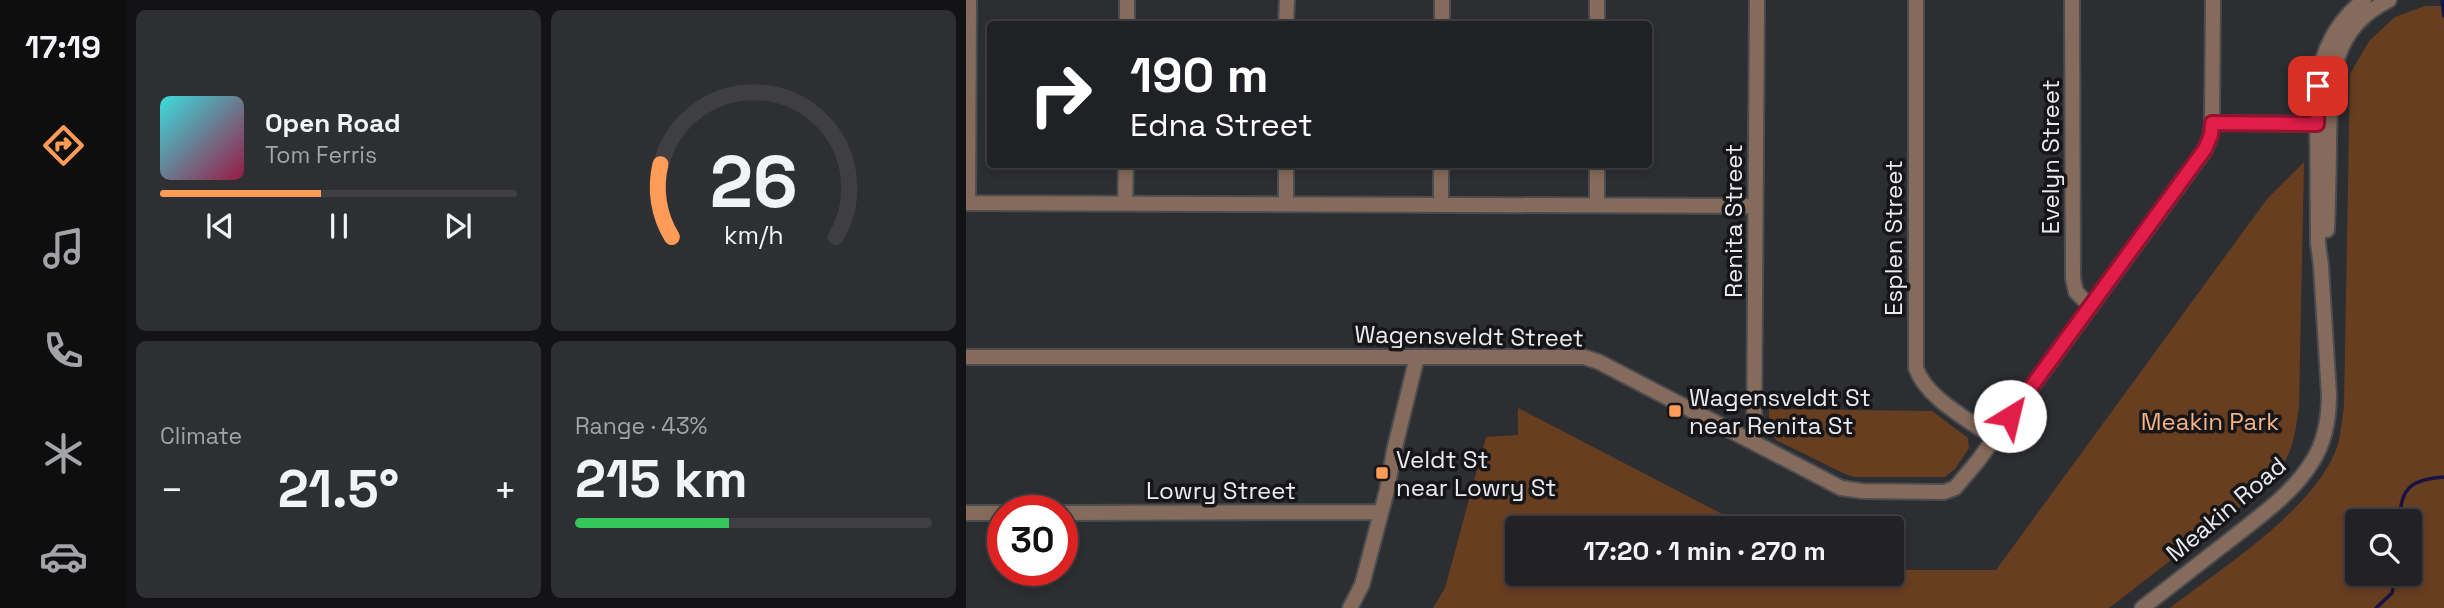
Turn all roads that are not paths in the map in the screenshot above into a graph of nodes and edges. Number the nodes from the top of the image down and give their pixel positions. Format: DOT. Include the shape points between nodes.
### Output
graph roads {
  1 [pos="969,0"];
  2 [pos="1127,0"];
  3 [pos="1287,0"];
  4 [pos="1442,0"];
  5 [pos="1597,0"];
  6 [pos="1756,0"];
  7 [pos="1916,0"];
  8 [pos="2072,0"];
  9 [pos="2213,0"];
  10 [pos="2364,0"];
  11 [pos="2389,0"];
  12 [pos="1127,21"];
  13 [pos="1286,21"];
  14 [pos="1442,21"];
  15 [pos="1597,21"];
  16 [pos="2212,123"];
  17 [pos="2323,124"];
  18 [pos="1126,168"];
  19 [pos="1286,168"];
  20 [pos="1441,168"];
  21 [pos="1597,168"];
  22 [pos="967,204"];
  23 [pos="1125,204"];
  24 [pos="1286,204"];
  25 [pos="1441,205"];
  26 [pos="1597,205"];
  27 [pos="1755,206"];
  28 [pos="2090,306"];
  29 [pos="966,357"];
  30 [pos="1417,357"];
  31 [pos="1994,438"];
  32 [pos="1754,443"];
  33 [pos="1380,512"];
  34 [pos="966,513"];
  35 [pos="987,513"];
  36 [pos="1078,513"];
  37 [pos="1350,608"];
  38 [pos="2142,608"];
  1 -- 22 [label="street"];
  2 -- 12 [label="street"];
  3 -- 13 [label="street"];
  4 -- 14 [label="street"];
  5 -- 15 [label="street"];
  6 -- 27 [label="street, Renita Street"];
  7 -- 31 [label="street, Esplen Street" via="1916,368 1930,392"];
  8 -- 28 [label="street, Evelyn Street" via="2073,279 2076,292"];
  9 -- 16 [label="street, Wagensveldt Street"];
  10 -- 17 [label="street, Meakin Road" via="2338,25 2324,53 2318,86"];
  11 -- 17 [label="street, Meakin Road" via="2361,19 2342,46"];
  16 -- 17 [label="street"];
  16 -- 28 [label="street, Wagensveldt Street" via="2205,149"];
  17 -- 38 [label="street, Meakin Road" via="2318,243 2329,411 2324,435 2296,484"];
  18 -- 23 [label="street"];
  19 -- 24 [label="street"];
  20 -- 25 [label="street"];
  21 -- 26 [label="street"];
  22 -- 23 [label="street"];
  23 -- 24 [label="street"];
  24 -- 25 [label="street"];
  25 -- 26 [label="street"];
  26 -- 27 [label="street"];
  27 -- 32 [label="street, Renita Street"];
  28 -- 31 [label="street, Wagensveldt Street"];
  29 -- 30 [label="street, Wagensveldt Street"];
  30 -- 32 [label="street, Wagensveldt Street" via="1584,357"];
  30 -- 33 [label="street"];
  31 -- 32 [label="street, Wagensveldt Street" via="1961,483 1944,492 1852,491"];
  33 -- 36 [label="street, Lowry Street"];
  33 -- 37 [label="street" via="1362,584"];
  34 -- 35 [label="street"];
}
